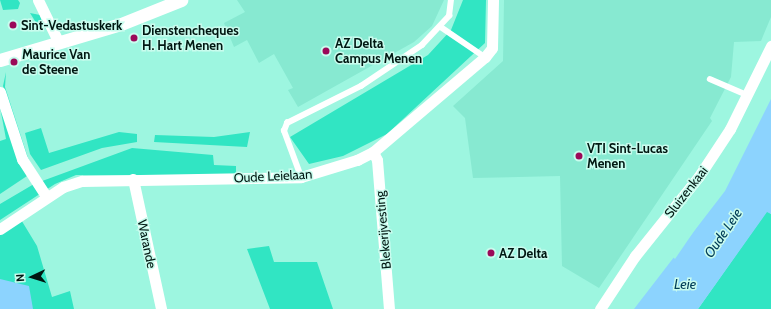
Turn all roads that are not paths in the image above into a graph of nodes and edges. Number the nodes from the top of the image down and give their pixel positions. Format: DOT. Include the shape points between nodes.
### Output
graph roads {
  1 [pos="38,0"];
  2 [pos="181,0"];
  3 [pos="451,0"];
  4 [pos="493,0"];
  5 [pos="441,27"];
  6 [pos="59,43"];
  7 [pos="771,46"];
  8 [pos="485,57"];
  9 [pos="0,60"];
  10 [pos="710,79"];
  11 [pos="0,92"];
  12 [pos="747,95"];
  13 [pos="373,152"];
  14 [pos="301,177"];
  15 [pos="133,179"];
  16 [pos="46,196"];
  17 [pos="0,229"];
  18 [pos="161,309"];
  19 [pos="389,309"];
  20 [pos="600,309"];
  1 -- 6 [label="street"];
  2 -- 6 [label="street"];
  3 -- 5 [label="lane" via="449,16"];
  4 -- 8 [label="street, Oude Leielaan" via="492,48"];
  5 -- 8 [label="lane"];
  5 -- 14 [label="lane" via="386,70 287,123 284,131"];
  6 -- 9 [label="street"];
  7 -- 12 [label="street, Sluizenkaai"];
  8 -- 13 [label="street, Oude Leielaan"];
  10 -- 12 [label="lane"];
  11 -- 16 [label="street" via="22,159"];
  12 -- 20 [label="street, Sluizenkaai" via="690,190 635,256"];
  13 -- 14 [label="street, Oude Leielaan" via="339,168"];
  13 -- 19 [label="street, Blekerijvesting" via="378,175"];
  14 -- 15 [label="street, Oude Leielaan"];
  15 -- 16 [label="street, Oude Leielaan" via="82,181"];
  15 -- 18 [label="street, Warande"];
  16 -- 17 [label="street, Oude Leielaan"];
}
